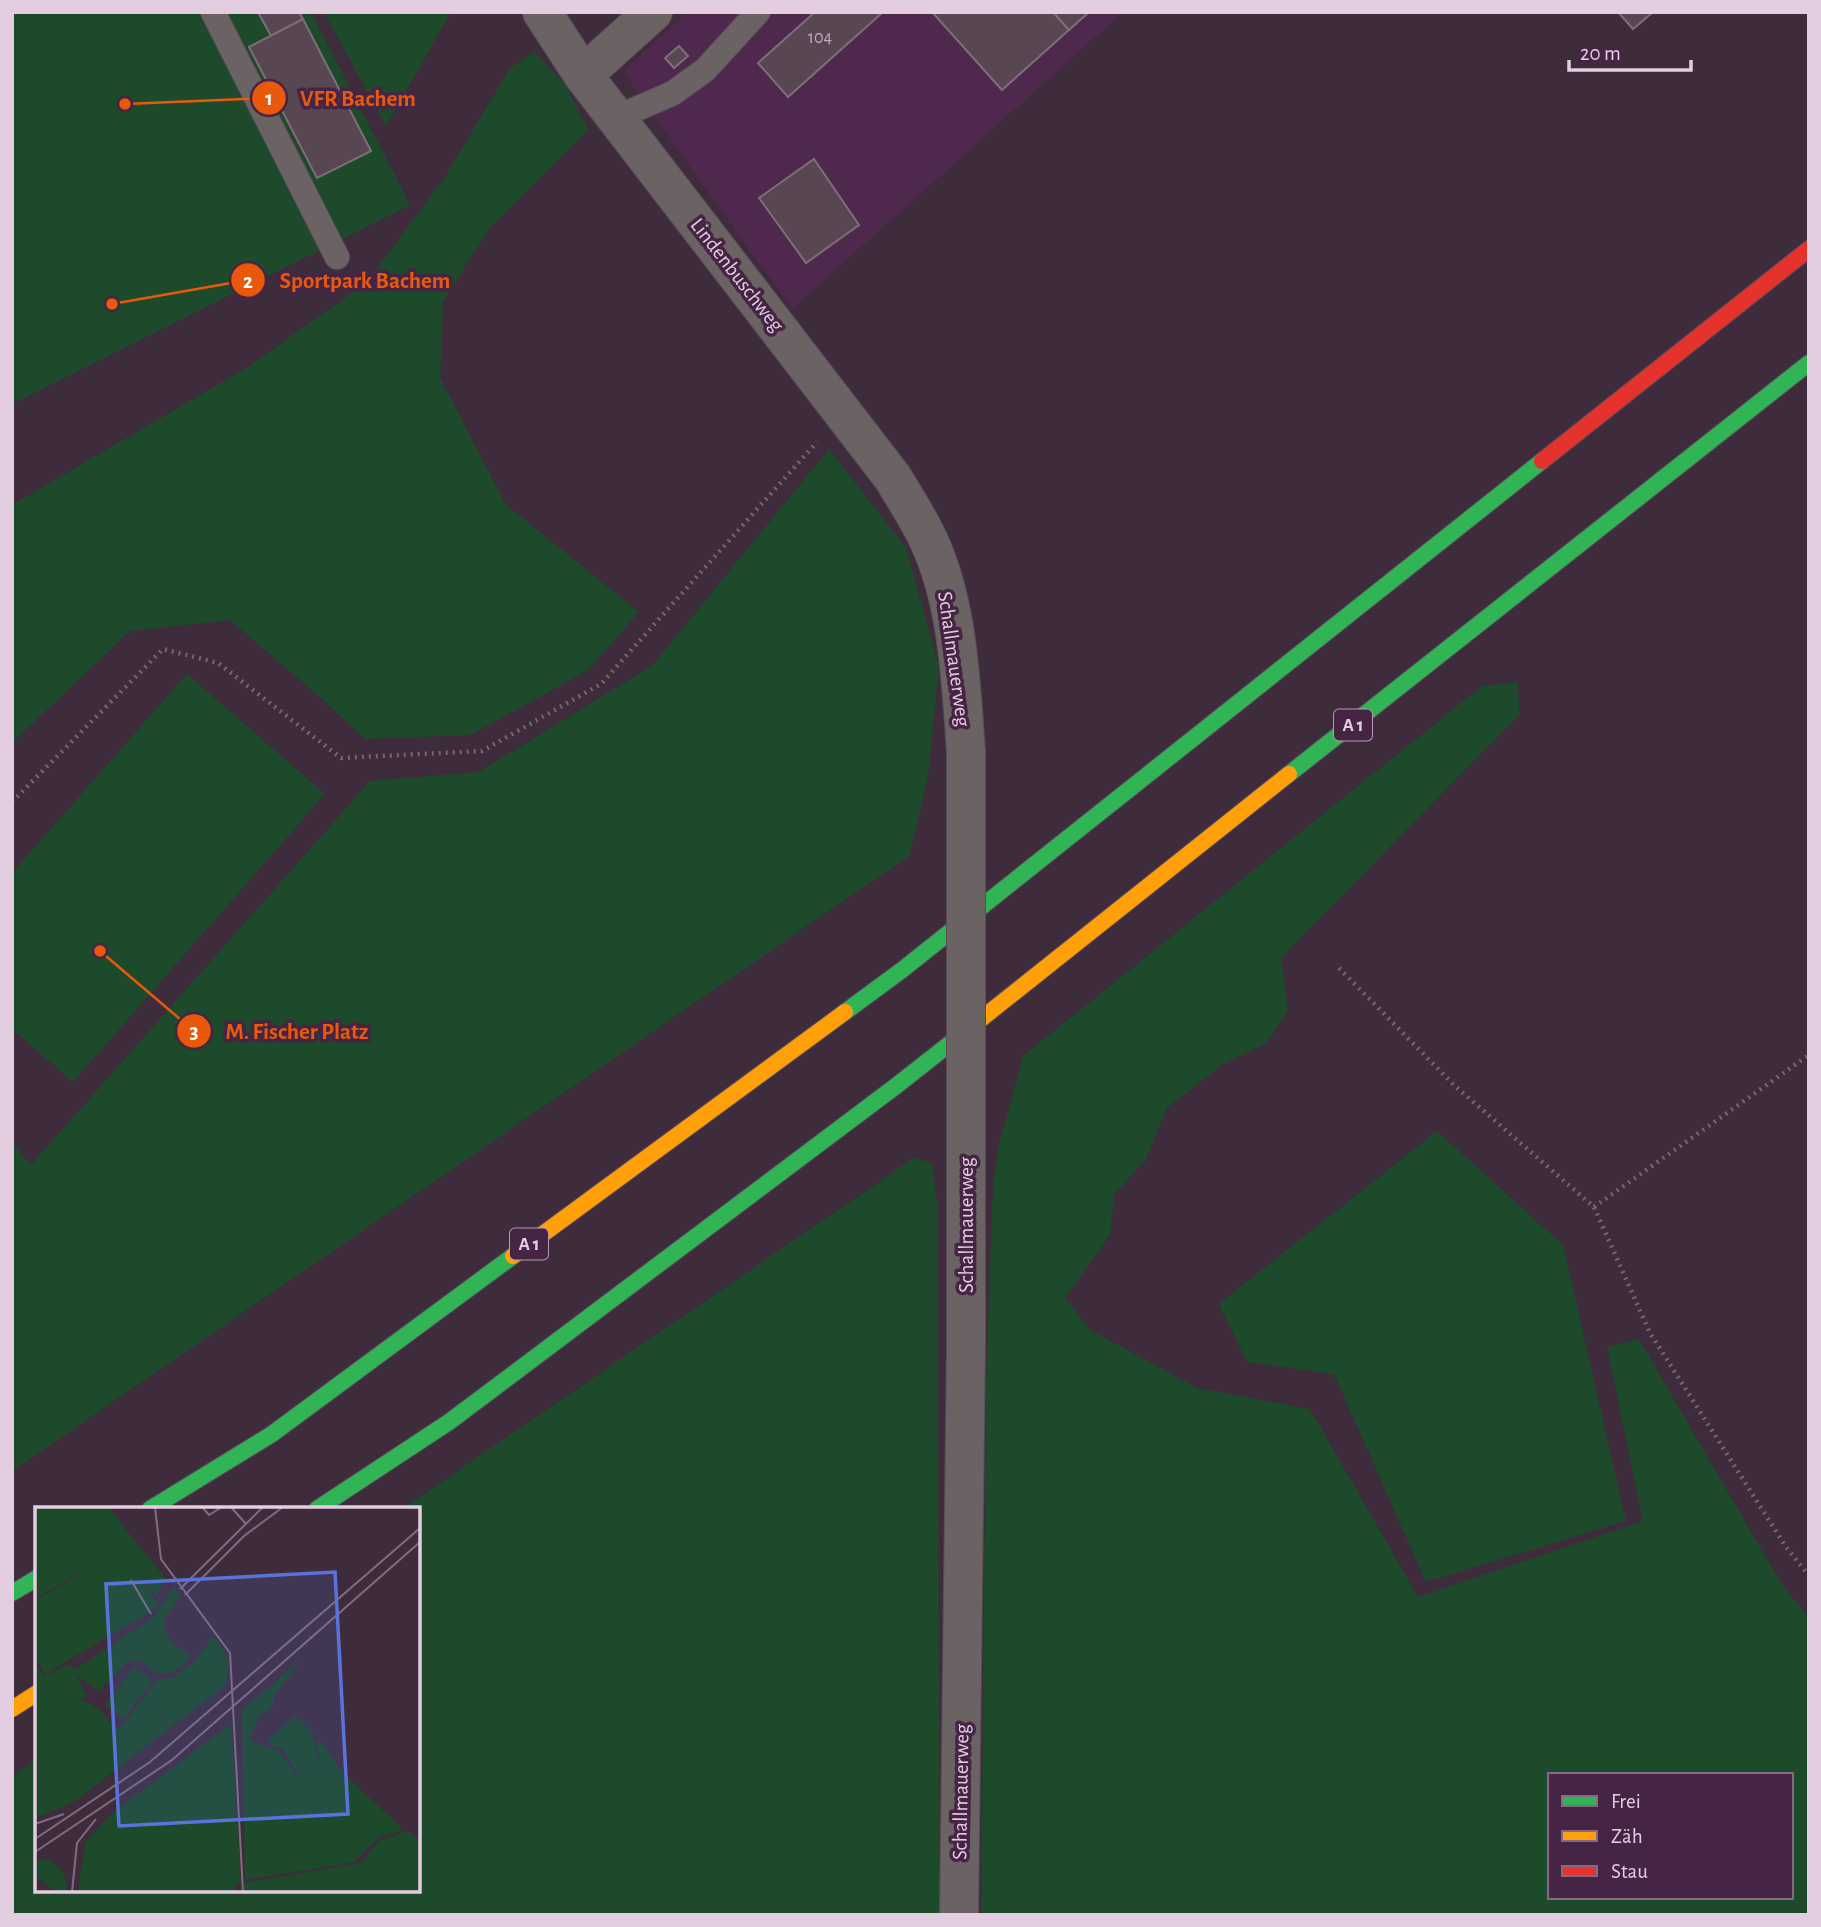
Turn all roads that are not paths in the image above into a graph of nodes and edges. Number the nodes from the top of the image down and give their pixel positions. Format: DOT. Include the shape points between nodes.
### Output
graph roads {
  1 [pos="213,12"];
  2 [pos="542,12"];
  3 [pos="653,12"];
  4 [pos="758,12"];
  5 [pos="583,75"];
  6 [pos="616,118"];
  7 [pos="1809,249"];
  8 [pos="337,257"];
  9 [pos="1809,363"];
  10 [pos="929,540"];
  11 [pos="153,1507"];
  12 [pos="320,1507"];
  13 [pos="35,1579"];
  14 [pos="12,1593"];
  15 [pos="35,1694"];
  16 [pos="12,1709"];
  17 [pos="959,1915"];
  1 -- 8 [label="lane"];
  2 -- 5 [label="street, Lindenbuschweg"];
  3 -- 5 [label="street"];
  4 -- 6 [label="lane" via="705,70 673,93"];
  5 -- 6 [label="street, Lindenbuschweg"];
  6 -- 10 [label="street, Lindenbuschweg" via="893,478"];
  7 -- 11 [label="highway, A 1" via="902,970 272,1434"];
  9 -- 12 [label="highway, A 1" via="897,1086 449,1422"];
  10 -- 17 [label="street, Schallmauerweg, bridge" via="950,600 966,752 966,1345"];
  13 -- 14 [label="highway"];
  15 -- 16 [label="highway"];
}
